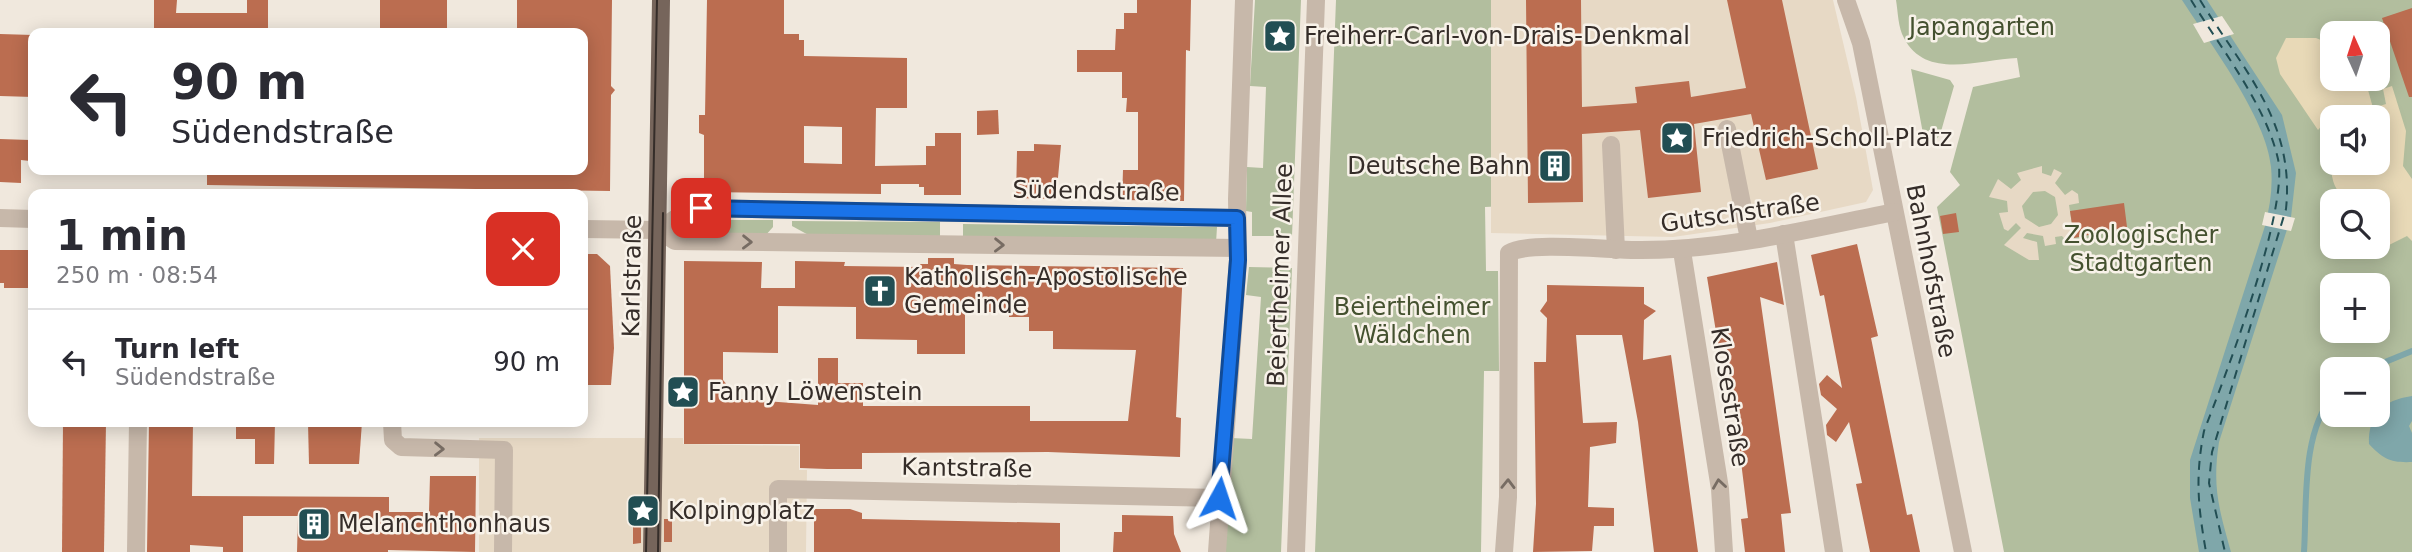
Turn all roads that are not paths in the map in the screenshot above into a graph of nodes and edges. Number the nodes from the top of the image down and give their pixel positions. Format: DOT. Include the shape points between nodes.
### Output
graph roads {
  1 [pos="661,0"];
  2 [pos="1244,0"];
  3 [pos="1316,0"];
  4 [pos="1846,0"];
  5 [pos="1727,129"];
  6 [pos="1611,145"];
  7 [pos="780,210"];
  8 [pos="1894,212"];
  9 [pos="954,213"];
  10 [pos="0,218"];
  11 [pos="1237,218"];
  12 [pos="28,219"];
  13 [pos="588,229"];
  14 [pos="658,230"];
  15 [pos="1784,234"];
  16 [pos="1749,239"];
  17 [pos="780,243"];
  18 [pos="954,244"];
  19 [pos="1238,248"];
  20 [pos="1616,250"];
  21 [pos="1682,250"];
  22 [pos="138,427"];
  23 [pos="393,427"];
  24 [pos="1219,498"];
  25 [pos="136,552"];
  26 [pos="503,552"];
  27 [pos="652,552"];
  28 [pos="778,552"];
  29 [pos="1217,552"];
  30 [pos="1296,552"];
  31 [pos="1504,552"];
  32 [pos="1724,552"];
  33 [pos="1834,552"];
  34 [pos="1963,552"];
  1 -- 14 [label="main road, Karlstraße"];
  2 -- 11 [label="street, Beiertheimer Allee"];
  3 -- 30 [label="street, Beiertheimer Allee"];
  4 -- 8 [label="street, Bahnhofstraße" via="1861,43"];
  5 -- 16 [label="street"];
  6 -- 20 [label="street"];
  7 -- 9 [label="street, Südendstraße"];
  7 -- 14 [label="street, Südendstraße" via="690,209"];
  7 -- 17 [label="street"];
  8 -- 15 [label="street, Gutschstraße"];
  8 -- 34 [label="street, Bahnhofstraße"];
  9 -- 11 [label="street, Südendstraße"];
  9 -- 18 [label="street"];
  10 -- 12 [label="street"];
  11 -- 19 [label="street, Beiertheimer Allee"];
  13 -- 14 [label="street"];
  14 -- 17 [label="street, one-way" via="675,241"];
  14 -- 27 [label="main road, Karlstraße"];
  15 -- 16 [label="street, Gutschstraße"];
  15 -- 33 [label="street"];
  16 -- 21 [label="street, Gutschstraße"];
  17 -- 18 [label="street"];
  18 -- 19 [label="street, one-way"];
  19 -- 24 [label="street, Beiertheimer Allee"];
  20 -- 21 [label="street, Gutschstraße"];
  31 -- 20 [label="street, Gutschstraße, one-way" via="1509,253 1517,248"];
  32 -- 21 [label="street, Klosestraße, one-way" via="1720,489"];
  22 -- 25 [label="street"];
  23 -- 26 [label="street, one-way" via="393,440 401,447 504,450"];
  24 -- 28 [label="street, Kantstraße" via="778,489"];
  24 -- 29 [label="street, Beiertheimer Allee"];
}
